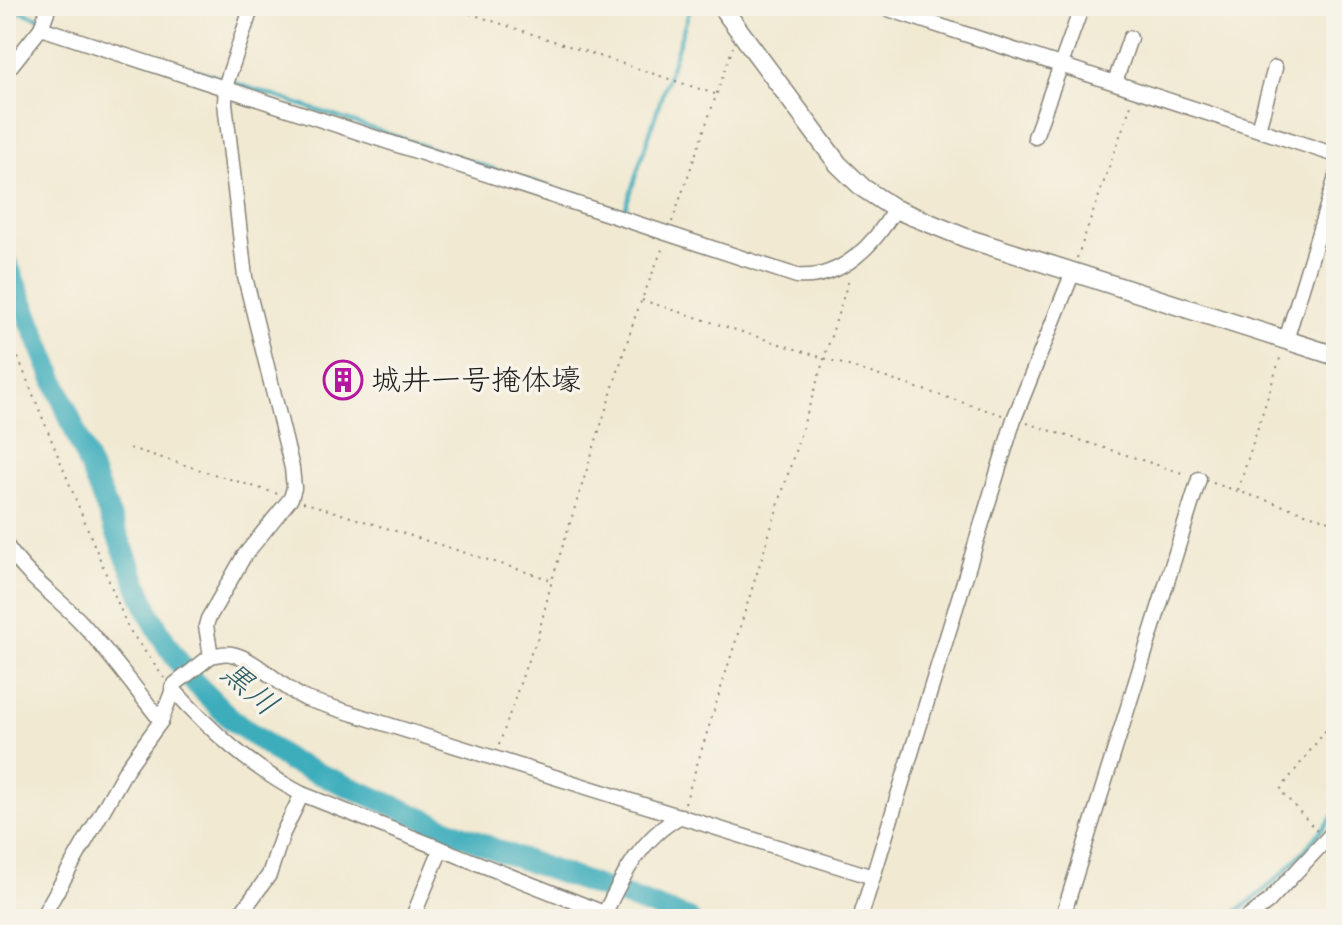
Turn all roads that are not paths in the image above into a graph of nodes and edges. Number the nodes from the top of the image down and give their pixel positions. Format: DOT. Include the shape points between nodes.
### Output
graph roads {
  1 [pos="49,6"];
  2 [pos="252,6"];
  3 [pos="721,6"];
  4 [pos="879,6"];
  5 [pos="1082,6"];
  6 [pos="41,28"];
  7 [pos="1130,38"];
  8 [pos="1061,64"];
  9 [pos="1275,68"];
  10 [pos="6,72"];
  11 [pos="1115,82"];
  12 [pos="226,89"];
  13 [pos="1258,129"];
  14 [pos="1035,137"];
  15 [pos="1336,155"];
  16 [pos="1336,177"];
  17 [pos="895,209"];
  18 [pos="1073,272"];
  19 [pos="1286,340"];
  20 [pos="1336,356"];
  21 [pos="1199,479"];
  22 [pos="6,545"];
  23 [pos="209,658"];
  24 [pos="174,686"];
  25 [pos="161,721"];
  26 [pos="302,794"];
  27 [pos="681,816"];
  28 [pos="1332,834"];
  29 [pos="441,849"];
  30 [pos="873,877"];
  31 [pos="604,914"];
  32 [pos="41,919"];
  33 [pos="237,919"];
  34 [pos="412,919"];
  35 [pos="619,919"];
  36 [pos="860,919"];
  37 [pos="1062,919"];
  38 [pos="1246,919"];
  1 -- 6 [label="street"];
  2 -- 12 [label="street"];
  3 -- 17 [label="street" via="838,164"];
  4 -- 8 [label="street"];
  5 -- 8 [label="street"];
  6 -- 10 [label="street"];
  6 -- 12 [label="street"];
  7 -- 11 [label="street"];
  8 -- 11 [label="street"];
  8 -- 14 [label="street"];
  9 -- 13 [label="street"];
  11 -- 13 [label="street"];
  12 -- 17 [label="street" via="797,276 820,276 855,258"];
  12 -- 23 [label="street" via="242,255 294,488 244,556 211,614 206,626"];
  13 -- 15 [label="street"];
  16 -- 19 [label="street"];
  17 -- 18 [label="street" via="936,228"];
  18 -- 19 [label="street"];
  18 -- 30 [label="street" via="1014,419"];
  19 -- 20 [label="street"];
  21 -- 37 [label="street"];
  22 -- 25 [label="street" via="25,572 104,648"];
  23 -- 24 [label="street"];
  23 -- 27 [label="street" via="232,654 306,699"];
  24 -- 25 [label="street"];
  24 -- 26 [label="street" via="210,731 261,771"];
  25 -- 32 [label="street" via="127,768"];
  26 -- 29 [label="street"];
  26 -- 33 [label="street" via="269,875"];
  27 -- 30 [label="street"];
  27 -- 31 [label="street" via="653,835"];
  28 -- 38 [label="street"];
  29 -- 31 [label="street"];
  29 -- 34 [label="street"];
  30 -- 36 [label="street"];
  31 -- 35 [label="street"];
}
